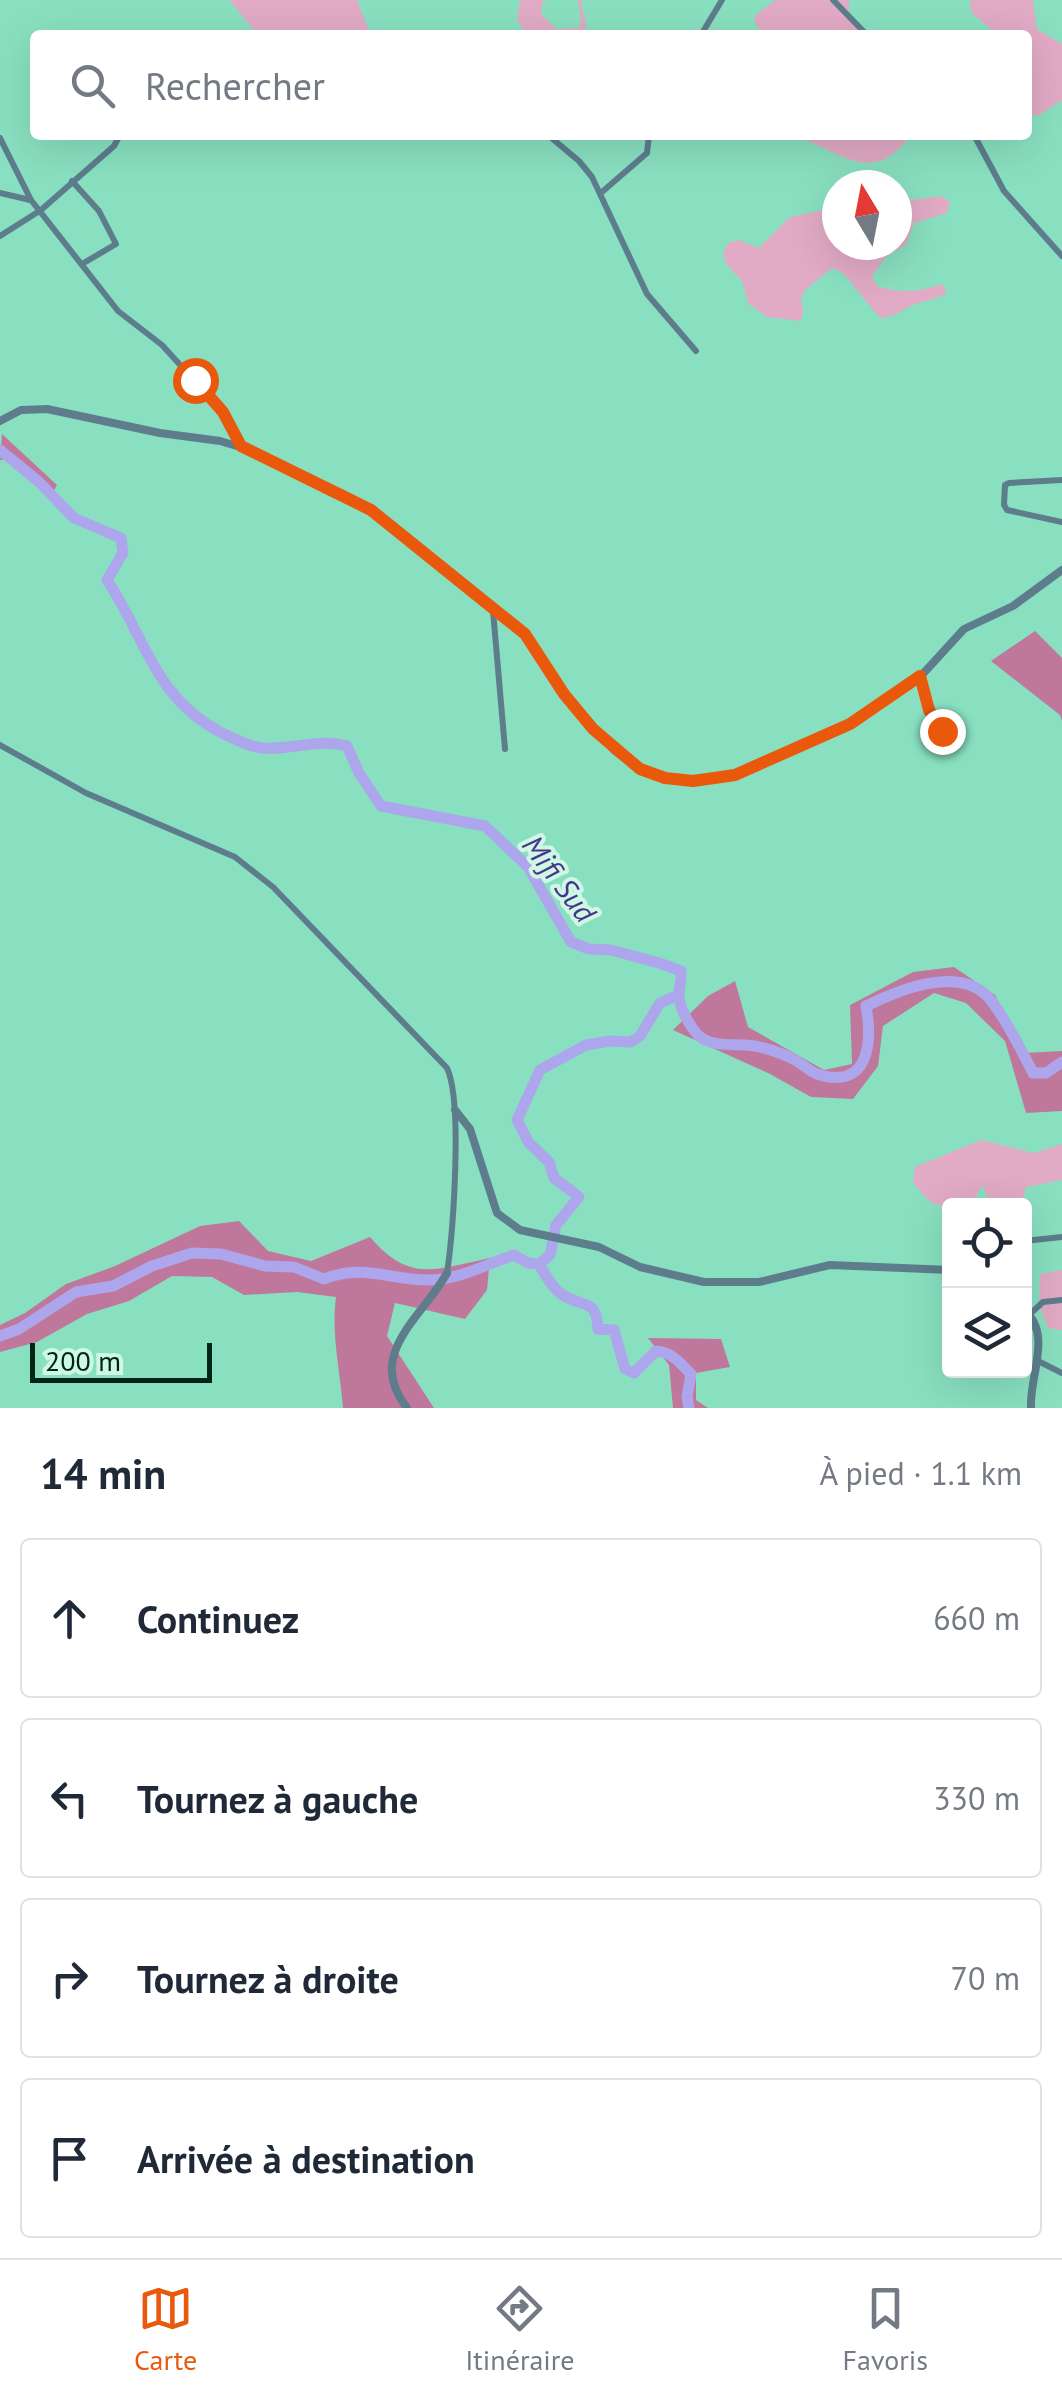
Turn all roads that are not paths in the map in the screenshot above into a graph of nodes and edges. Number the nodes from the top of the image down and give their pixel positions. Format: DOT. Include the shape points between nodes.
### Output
graph roads {
  1 [pos="722,0"];
  2 [pos="833,0"];
  3 [pos="704,30"];
  4 [pos="861,30"];
  5 [pos="0,138"];
  6 [pos="117,140"];
  7 [pos="554,140"];
  8 [pos="648,140"];
  9 [pos="977,140"];
  10 [pos="72,180"];
  11 [pos="0,192"];
  12 [pos="602,192"];
  13 [pos="31,200"];
  14 [pos="41,210"];
  15 [pos="0,236"];
  16 [pos="1062,256"];
  17 [pos="82,264"];
  18 [pos="696,351"];
  19 [pos="0,421"];
  20 [pos="241,446"];
  21 [pos="1062,480"];
  22 [pos="1062,522"];
  23 [pos="1062,570"];
  24 [pos="494,611"];
  25 [pos="920,676"];
  26 [pos="948,736"];
  27 [pos="0,745"];
  28 [pos="505,749"];
  29 [pos="455,1110"];
  30 [pos="1062,1237"];
  31 [pos="1032,1240"];
  32 [pos="942,1270"];
  33 [pos="447,1273"];
  34 [pos="1062,1300"];
  35 [pos="1032,1309"];
  36 [pos="1032,1322"];
  37 [pos="1035,1360"];
  38 [pos="1062,1373"];
  39 [pos="407,1408"];
  40 [pos="1031,1408"];
  1 -- 3 [label="street"];
  2 -- 4 [label="street"];
  5 -- 13 [label="street"];
  6 -- 10 [label="street"];
  7 -- 12 [label="street"];
  8 -- 12 [label="street" via="647,152"];
  9 -- 16 [label="street" via="1004,192"];
  10 -- 14 [label="street"];
  10 -- 17 [label="street" via="116,244"];
  11 -- 13 [label="street"];
  12 -- 18 [label="street" via="646,294"];
  13 -- 14 [label="street"];
  14 -- 15 [label="street"];
  14 -- 17 [label="street"];
  17 -- 20 [label="street" via="126,320 162,345 223,412"];
  19 -- 20 [label="street" via="21,410 47,409"];
  20 -- 24 [label="street" via="371,510"];
  21 -- 22 [label="street" via="1009,482 1004,505"];
  23 -- 25 [label="street" via="1013,606 964,630"];
  24 -- 25 [label="street" via="525,634 564,694 615,750 640,769 674,779 730,776 764,764 850,724"];
  24 -- 28 [label="street"];
  25 -- 26 [label="street" via="929,710"];
  27 -- 29 [label="street" via="86,793 235,857 273,886 447,1068"];
  29 -- 32 [label="street" via="470,1129 496,1213 520,1230 599,1247 662,1274 704,1282 760,1282 830,1265"];
  29 -- 33 [label="street"];
  30 -- 31 [label="street"];
  33 -- 39 [label="street" via="394,1352 394,1388"];
  34 -- 35 [label="street"];
  36 -- 37 [label="street" via="1039,1336"];
  37 -- 38 [label="street"];
  37 -- 40 [label="street"];
}
